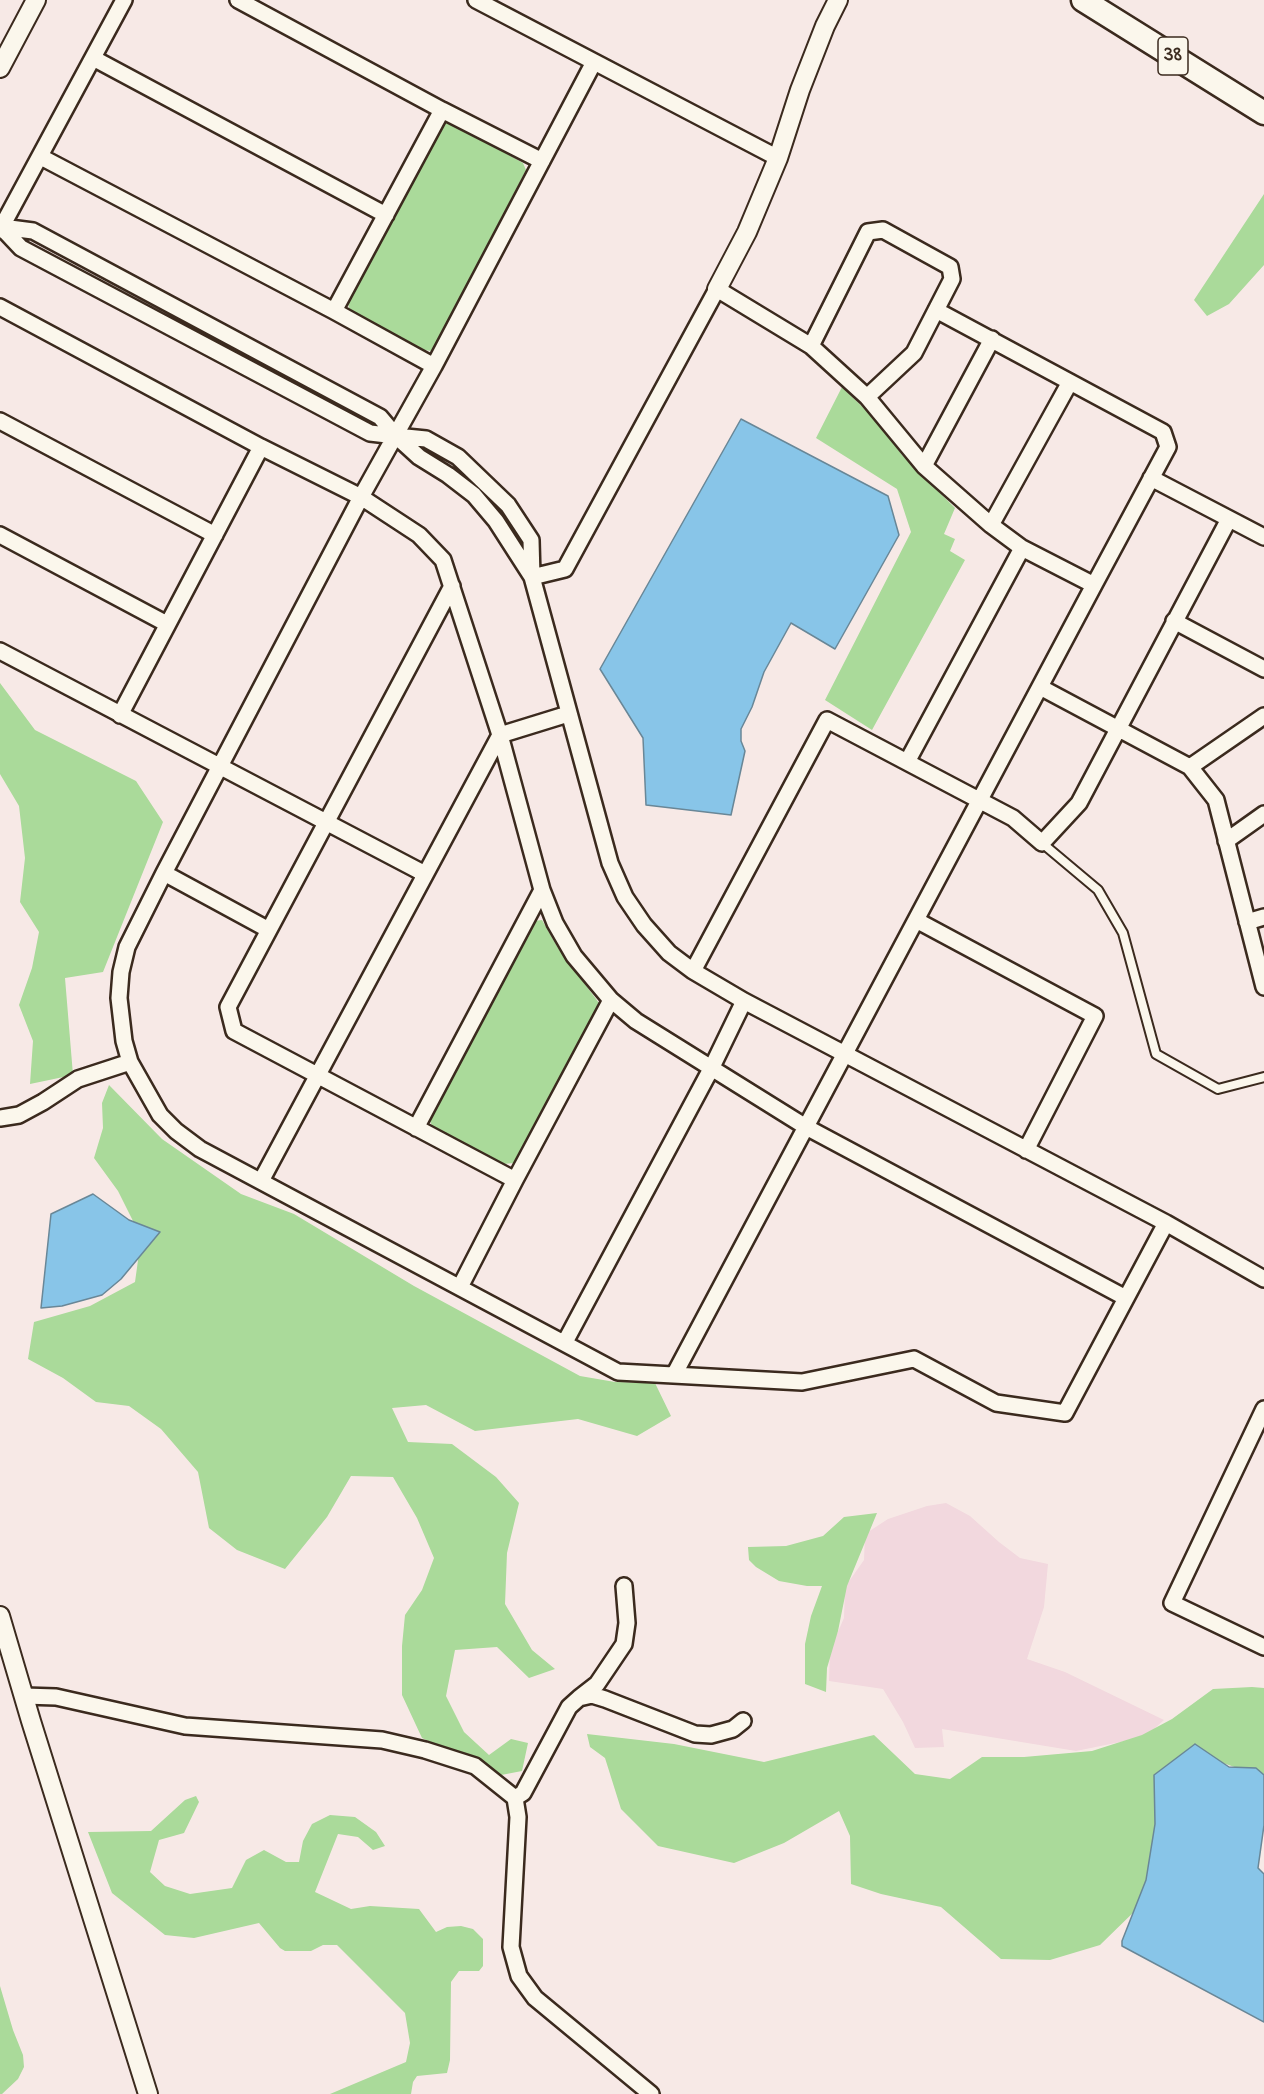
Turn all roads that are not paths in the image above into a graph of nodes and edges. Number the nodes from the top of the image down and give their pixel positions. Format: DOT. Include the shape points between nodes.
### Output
graph roads {
  1 [pos="36,0"];
  2 [pos="123,0"];
  3 [pos="238,0"];
  4 [pos="476,0"];
  5 [pos="838,0"];
  6 [pos="1083,0"];
  7 [pos="93,58"];
  8 [pos="594,62"];
  9 [pos="0,68"];
  10 [pos="442,110"];
  11 [pos="1264,112"];
  12 [pos="41,157"];
  13 [pos="778,158"];
  14 [pos="542,161"];
  15 [pos="386,214"];
  16 [pos="1,228"];
  17 [pos="717,290"];
  18 [pos="0,307"];
  19 [pos="936,309"];
  20 [pos="334,311"];
  21 [pos="992,339"];
  22 [pos="811,346"];
  23 [pos="434,366"];
  24 [pos="1070,382"];
  25 [pos="867,397"];
  26 [pos="0,422"];
  27 [pos="396,436"];
  28 [pos="261,447"];
  29 [pos="924,466"];
  30 [pos="1151,478"];
  31 [pos="361,497"];
  32 [pos="1229,519"];
  33 [pos="991,525"];
  34 [pos="0,535"];
  35 [pos="215,535"];
  36 [pos="1264,537"];
  37 [pos="1022,548"];
  38 [pos="532,577"];
  39 [pos="1094,585"];
  40 [pos="452,586"];
  41 [pos="1174,621"];
  42 [pos="167,624"];
  43 [pos="0,651"];
  44 [pos="1264,669"];
  45 [pos="1040,687"];
  46 [pos="568,714"];
  47 [pos="120,715"];
  48 [pos="1264,716"];
  49 [pos="1117,728"];
  50 [pos="500,735"];
  51 [pos="907,762"];
  52 [pos="1190,767"];
  53 [pos="220,768"];
  54 [pos="980,801"];
  55 [pos="1264,814"];
  56 [pos="326,823"];
  57 [pos="1226,841"];
  58 [pos="1042,843"];
  59 [pos="164,873"];
  60 [pos="425,874"];
  61 [pos="542,890"];
  62 [pos="1264,917"];
  63 [pos="916,920"];
  64 [pos="1247,922"];
  65 [pos="268,930"];
  66 [pos="693,970"];
  67 [pos="1264,987"];
  68 [pos="611,1000"];
  69 [pos="744,1001"];
  70 [pos="844,1053"];
  71 [pos="130,1062"];
  72 [pos="712,1067"];
  73 [pos="318,1077"];
  74 [pos="1264,1077"];
  75 [pos="0,1118"];
  76 [pos="806,1127"];
  77 [pos="416,1128"];
  78 [pos="1026,1150"];
  79 [pos="515,1180"];
  80 [pos="261,1181"];
  81 [pos="1166,1223"];
  82 [pos="1264,1279"];
  83 [pos="460,1287"];
  84 [pos="1126,1298"];
  85 [pos="565,1342"];
  86 [pos="674,1375"];
  87 [pos="1264,1409"];
  88 [pos="624,1586"];
  89 [pos="0,1616"];
  90 [pos="0,1647"];
  91 [pos="1264,1647"];
  92 [pos="14,1663"];
  93 [pos="24,1696"];
  94 [pos="579,1698"];
  95 [pos="743,1721"];
  96 [pos="515,1798"];
  97 [pos="148,2094"];
  98 [pos="651,2094"];
  1 -- 9 [label="street"];
  2 -- 7 [label="street"];
  3 -- 10 [label="street"];
  4 -- 8 [label="street"];
  5 -- 13 [label="street" via="800,90"];
  6 -- 11 [label="main road, 38"];
  7 -- 12 [label="street"];
  7 -- 15 [label="street"];
  8 -- 13 [label="street"];
  8 -- 14 [label="street"];
  10 -- 14 [label="street"];
  10 -- 15 [label="street"];
  12 -- 16 [label="street"];
  12 -- 20 [label="street"];
  13 -- 17 [label="street"];
  14 -- 23 [label="street"];
  15 -- 20 [label="street"];
  16 -- 27 [label="street" via="33,231 380,417"];
  17 -- 22 [label="street"];
  17 -- 38 [label="street" via="565,569"];
  18 -- 28 [label="street"];
  19 -- 21 [label="street"];
  19 -- 22 [label="street" via="952,279 950,267 883,230 868,232"];
  19 -- 25 [label="street" via="914,353"];
  20 -- 23 [label="street"];
  21 -- 24 [label="street"];
  21 -- 29 [label="street"];
  22 -- 25 [label="street"];
  23 -- 27 [label="street"];
  24 -- 30 [label="street" via="1162,432 1167,447"];
  24 -- 33 [label="street"];
  25 -- 29 [label="street"];
  26 -- 35 [label="street"];
  27 -- 31 [label="street"];
  27 -- 38 [label="street" via="426,439 458,457 508,505 531,540"];
  28 -- 31 [label="street"];
  28 -- 35 [label="street"];
  29 -- 33 [label="street"];
  30 -- 32 [label="street"];
  30 -- 39 [label="street"];
  31 -- 40 [label="street" via="419,535 443,560"];
  31 -- 53 [label="street"];
  32 -- 36 [label="street"];
  32 -- 41 [label="street"];
  33 -- 37 [label="street"];
  34 -- 42 [label="street"];
  35 -- 42 [label="street"];
  37 -- 39 [label="street"];
  37 -- 51 [label="street"];
  38 -- 46 [label="street"];
  39 -- 45 [label="street"];
  40 -- 50 [label="street"];
  40 -- 56 [label="street"];
  41 -- 44 [label="street"];
  41 -- 49 [label="street"];
  42 -- 47 [label="street"];
  43 -- 47 [label="street"];
  45 -- 49 [label="street"];
  45 -- 54 [label="street"];
  46 -- 50 [label="street"];
  46 -- 66 [label="street" via="609,863 625,897 662,946"];
  47 -- 53 [label="street"];
  48 -- 52 [label="street"];
  49 -- 52 [label="street"];
  49 -- 58 [label="street" via="1079,802"];
  50 -- 60 [label="street"];
  50 -- 61 [label="street"];
  51 -- 54 [label="street"];
  51 -- 66 [label="street" via="827,720"];
  52 -- 57 [label="street" via="1216,800"];
  53 -- 56 [label="street"];
  53 -- 59 [label="street"];
  54 -- 58 [label="street" via="1013,818"];
  54 -- 63 [label="street"];
  55 -- 57 [label="street"];
  56 -- 60 [label="street"];
  56 -- 65 [label="street"];
  57 -- 64 [label="street"];
  58 -- 74 [label="lane" via="1098,890 1123,933 1156,1054 1218,1089"];
  59 -- 65 [label="street"];
  59 -- 71 [label="street" via="127,947 121,972 119,998"];
  60 -- 73 [label="street"];
  61 -- 68 [label="street" via="574,956"];
  61 -- 77 [label="street"];
  62 -- 64 [label="street"];
  63 -- 70 [label="street"];
  63 -- 78 [label="street" via="1095,1016"];
  64 -- 67 [label="street"];
  65 -- 73 [label="street" via="228,1007 234,1031"];
  66 -- 69 [label="street"];
  68 -- 72 [label="street" via="636,1021"];
  68 -- 79 [label="street"];
  69 -- 70 [label="street"];
  69 -- 72 [label="street"];
  70 -- 76 [label="street"];
  70 -- 78 [label="street"];
  71 -- 75 [label="street" via="78,1079 19,1115"];
  71 -- 80 [label="street" via="160,1115 176,1131 200,1149"];
  72 -- 76 [label="street"];
  72 -- 85 [label="street"];
  73 -- 77 [label="street"];
  73 -- 80 [label="street"];
  76 -- 84 [label="street"];
  76 -- 86 [label="street"];
  77 -- 79 [label="street"];
  78 -- 81 [label="street"];
  79 -- 83 [label="street"];
  80 -- 83 [label="street"];
  81 -- 82 [label="street"];
  81 -- 84 [label="street"];
  83 -- 85 [label="street"];
  84 -- 86 [label="street" via="1065,1413 996,1403 914,1359 802,1382"];
  85 -- 86 [label="street" via="618,1372"];
  87 -- 91 [label="street" via="1172,1603"];
  88 -- 94 [label="street" via="624,1644 597,1684"];
  89 -- 92 [label="street"];
  90 -- 92 [label="street"];
  92 -- 93 [label="street"];
  93 -- 96 [label="street" via="56,1697 185,1726 382,1740 475,1766"];
  93 -- 97 [label="street"];
  94 -- 95 [label="street" via="592,1695 605,1699 695,1734 711,1735 733,1729"];
  94 -- 96 [label="street" via="569,1707 523,1793"];
  96 -- 98 [label="street" via="518,1817 511,1947 519,1976 535,1998"];
}
